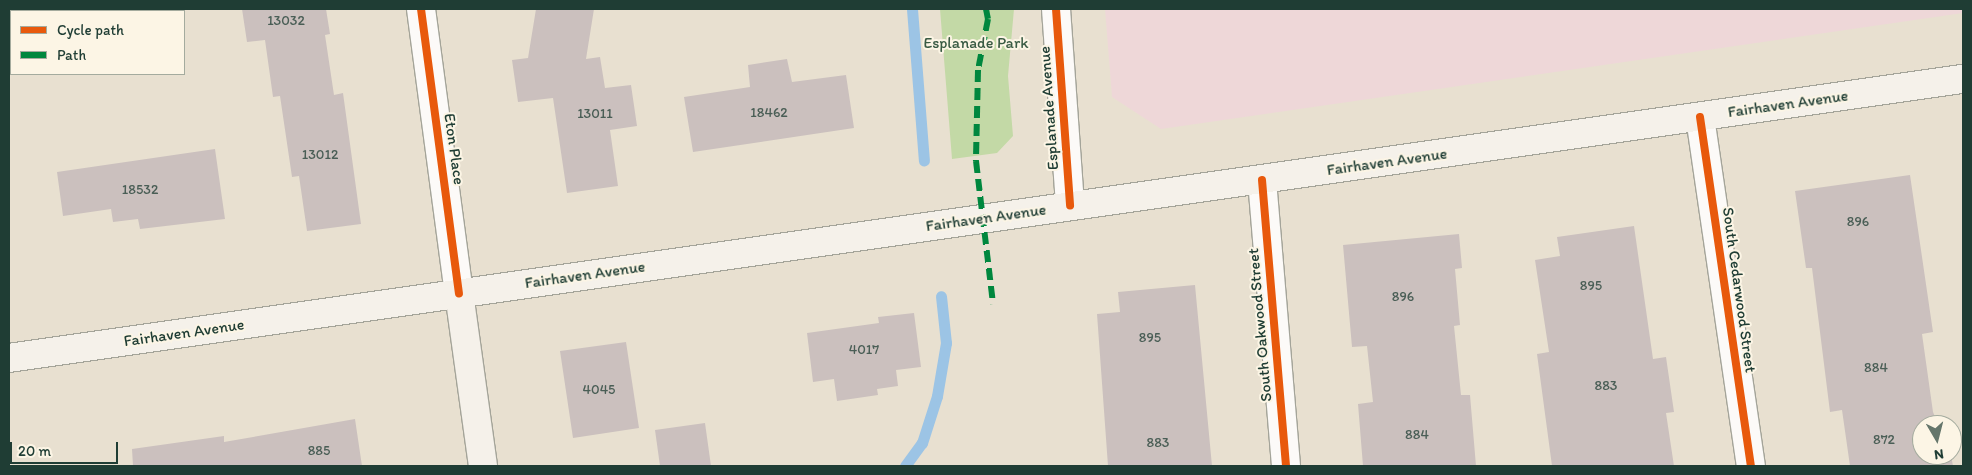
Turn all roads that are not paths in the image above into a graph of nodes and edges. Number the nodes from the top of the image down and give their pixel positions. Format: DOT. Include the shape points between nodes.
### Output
graph roads {
  1 [pos="421,9"];
  2 [pos="1056,9"];
  3 [pos="1963,79"];
  4 [pos="1700,117"];
  5 [pos="1262,180"];
  6 [pos="1070,206"];
  7 [pos="460,293"];
  8 [pos="9,358"];
  9 [pos="484,466"];
  10 [pos="1286,466"];
  11 [pos="1750,466"];
  1 -- 7 [label="street, Eton Place"];
  2 -- 6 [label="street, Esplanade Avenue"];
  3 -- 4 [label="main road, Fairhaven Avenue"];
  4 -- 5 [label="main road, Fairhaven Avenue"];
  4 -- 11 [label="street, South Cedarwood Street"];
  5 -- 6 [label="main road, Fairhaven Avenue"];
  5 -- 10 [label="street, South Oakwood Street"];
  6 -- 7 [label="main road, Fairhaven Avenue"];
  7 -- 8 [label="main road, Fairhaven Avenue"];
  7 -- 9 [label="main road"];
}
